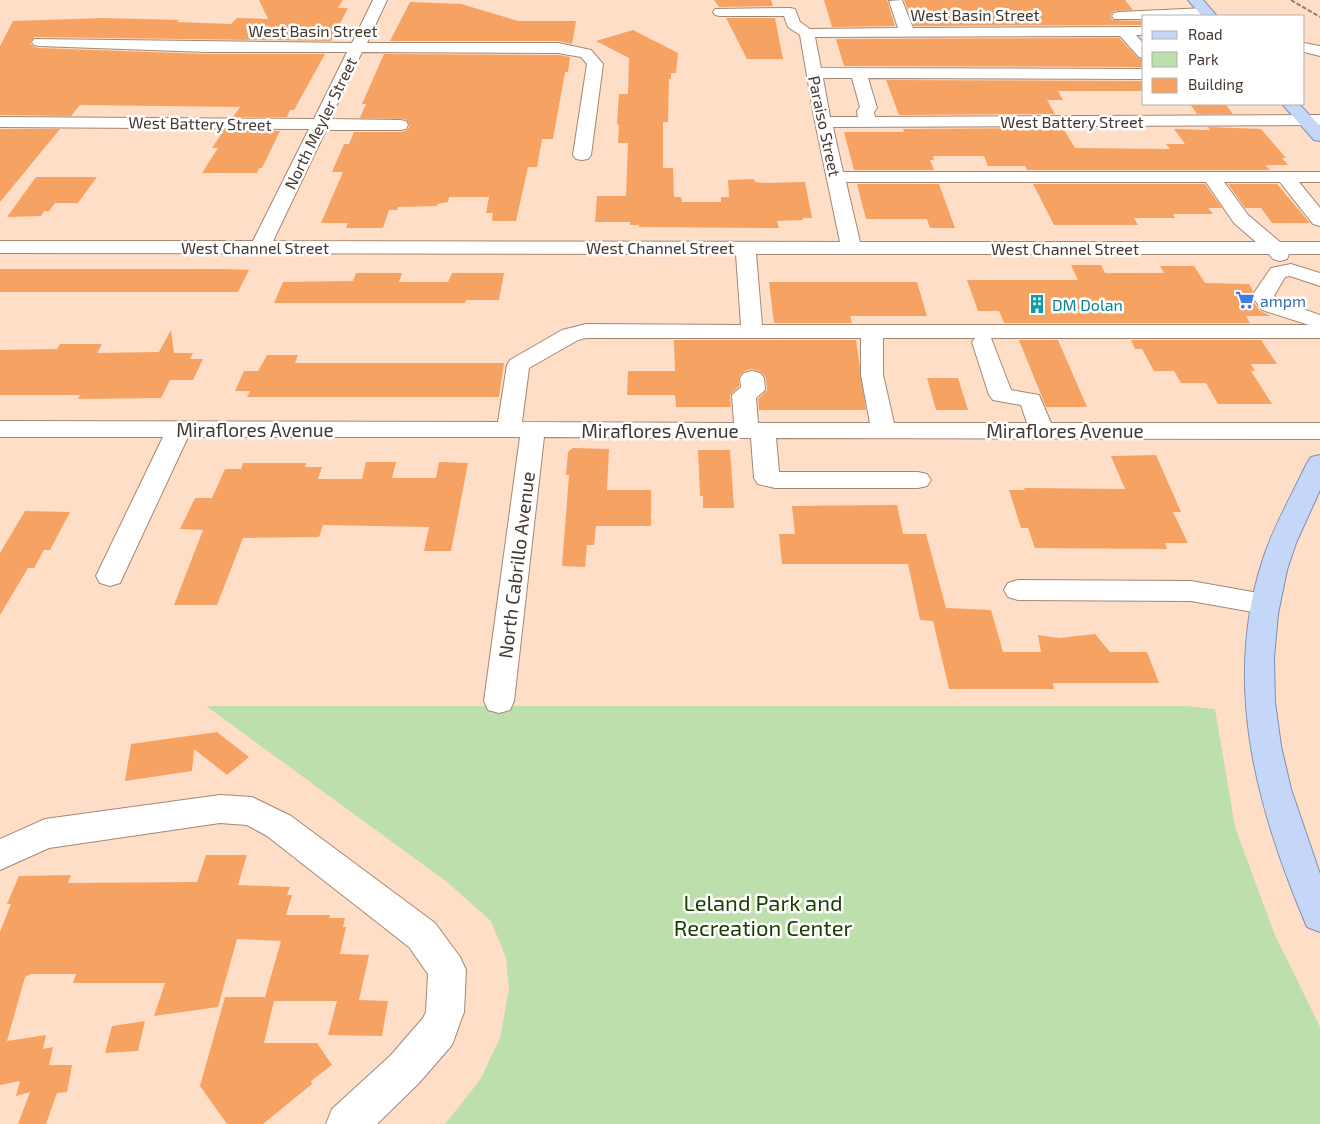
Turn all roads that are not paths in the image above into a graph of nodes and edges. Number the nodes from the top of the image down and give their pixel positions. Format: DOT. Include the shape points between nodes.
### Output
graph roads {
  1 [pos="380,0"];
  2 [pos="1195,0"];
  3 [pos="896,1"];
  4 [pos="720,12"];
  5 [pos="1208,14"];
  6 [pos="1153,15"];
  7 [pos="1105,16"];
  8 [pos="1132,16"];
  9 [pos="1142,16"];
  10 [pos="1032,18"];
  11 [pos="1142,28"];
  12 [pos="1142,30"];
  13 [pos="1041,31"];
  14 [pos="1124,31"];
  15 [pos="907,32"];
  16 [pos="807,33"];
  17 [pos="39,42"];
  18 [pos="357,47"];
  19 [pos="1305,48"];
  20 [pos="1320,51"];
  21 [pos="1142,52"];
  22 [pos="814,74"];
  23 [pos="1142,74"];
  24 [pos="860,78"];
  25 [pos="1291,105"];
  26 [pos="1312,120"];
  27 [pos="0,122"];
  28 [pos="823,122"];
  29 [pos="868,122"];
  30 [pos="319,124"];
  31 [pos="400,125"];
  32 [pos="1320,136"];
  33 [pos="582,155"];
  34 [pos="835,177"];
  35 [pos="1320,177"];
  36 [pos="1212,178"];
  37 [pos="1286,178"];
  38 [pos="1320,219"];
  39 [pos="0,247"];
  40 [pos="260,247"];
  41 [pos="746,248"];
  42 [pos="851,248"];
  43 [pos="1275,248"];
  44 [pos="1320,248"];
  45 [pos="1291,270"];
  46 [pos="1320,280"];
  47 [pos="1320,329"];
  48 [pos="752,330"];
  49 [pos="872,330"];
  50 [pos="983,342"];
  51 [pos="752,378"];
  52 [pos="0,429"];
  53 [pos="179,429"];
  54 [pos="521,430"];
  55 [pos="754,430"];
  56 [pos="884,430"];
  57 [pos="1042,430"];
  58 [pos="1320,431"];
  59 [pos="1320,463"];
  60 [pos="918,480"];
  61 [pos="110,576"];
  62 [pos="1018,590"];
  63 [pos="1264,604"];
  64 [pos="499,701"];
  65 [pos="4,852"];
  66 [pos="1320,914"];
  67 [pos="347,1124"];
  1 -- 18 [label="street, North Meyler Street"];
  2 -- 5 [label="main road"];
  3 -- 15 [label="street"];
  4 -- 16 [label="street" via="790,12 793,24"];
  5 -- 6 [label="street" via="1165,12"];
  7 -- 8 [label="street"];
  8 -- 9 [label="street"];
  8 -- 11 [label="street"];
  10 -- 13 [label="street"];
  12 -- 14 [label="street, West Basin Street"];
  13 -- 14 [label="street, West Basin Street"];
  13 -- 15 [label="street, West Basin Street"];
  14 -- 21 [label="street"];
  15 -- 16 [label="street, West Basin Street"];
  16 -- 22 [label="street, Paraiso Street"];
  17 -- 18 [label="street, West Basin Street"];
  18 -- 30 [label="street, North Meyler Street"];
  18 -- 33 [label="street, West Basin Street" via="558,48 586,53 595,64"];
  19 -- 20 [label="street"];
  22 -- 23 [label="street"];
  22 -- 28 [label="street, Paraiso Street"];
  24 -- 29 [label="street" via="869,108 864,111"];
  25 -- 26 [label="main road"];
  26 -- 29 [label="street, West Battery Street"];
  26 -- 32 [label="main road"];
  27 -- 30 [label="street, West Battery Street"];
  28 -- 29 [label="street, West Battery Street"];
  28 -- 34 [label="street, Paraiso Street"];
  30 -- 31 [label="street, West Battery Street"];
  30 -- 40 [label="street, North Meyler Street"];
  34 -- 36 [label="street"];
  34 -- 42 [label="street, Paraiso Street"];
  35 -- 37 [label="street"];
  36 -- 37 [label="street"];
  36 -- 43 [label="street" via="1241,219"];
  37 -- 38 [label="street"];
  39 -- 40 [label="street, West Channel Street"];
  40 -- 41 [label="street, West Channel Street"];
  41 -- 42 [label="street, West Channel Street"];
  41 -- 48 [label="street"];
  42 -- 43 [label="street, West Channel Street"];
  43 -- 44 [label="street, West Channel Street"];
  43 -- 45 [label="street"];
  45 -- 46 [label="street"];
  45 -- 47 [label="street" via="1278,272 1262,296 1270,305"];
  47 -- 49 [label="street"];
  48 -- 49 [label="street"];
  48 -- 54 [label="street, North Cabrillo Avenue" via="586,331 570,334 518,365"];
  49 -- 56 [label="street" via="872,375"];
  50 -- 57 [label="street" via="1001,395 1031,400"];
  51 -- 55 [label="street" via="753,390 744,395"];
  52 -- 53 [label="street, Miraflores Avenue"];
  53 -- 54 [label="street, Miraflores Avenue"];
  53 -- 61 [label="street"];
  54 -- 55 [label="street, Miraflores Avenue"];
  54 -- 64 [label="street, North Cabrillo Avenue"];
  55 -- 56 [label="street, Miraflores Avenue"];
  55 -- 60 [label="street" via="767,478"];
  56 -- 57 [label="street, Miraflores Avenue"];
  57 -- 58 [label="street, Miraflores Avenue"];
  59 -- 63 [label="main road" via="1279,550"];
  62 -- 63 [label="street" via="1191,591"];
  63 -- 66 [label="main road" via="1258,670 1265,747 1289,837"];
  65 -- 67 [label="street" via="45,834 220,809 252,811 279,826 422,935 447,970 445,1012 438,1031 405,1069"];
}
